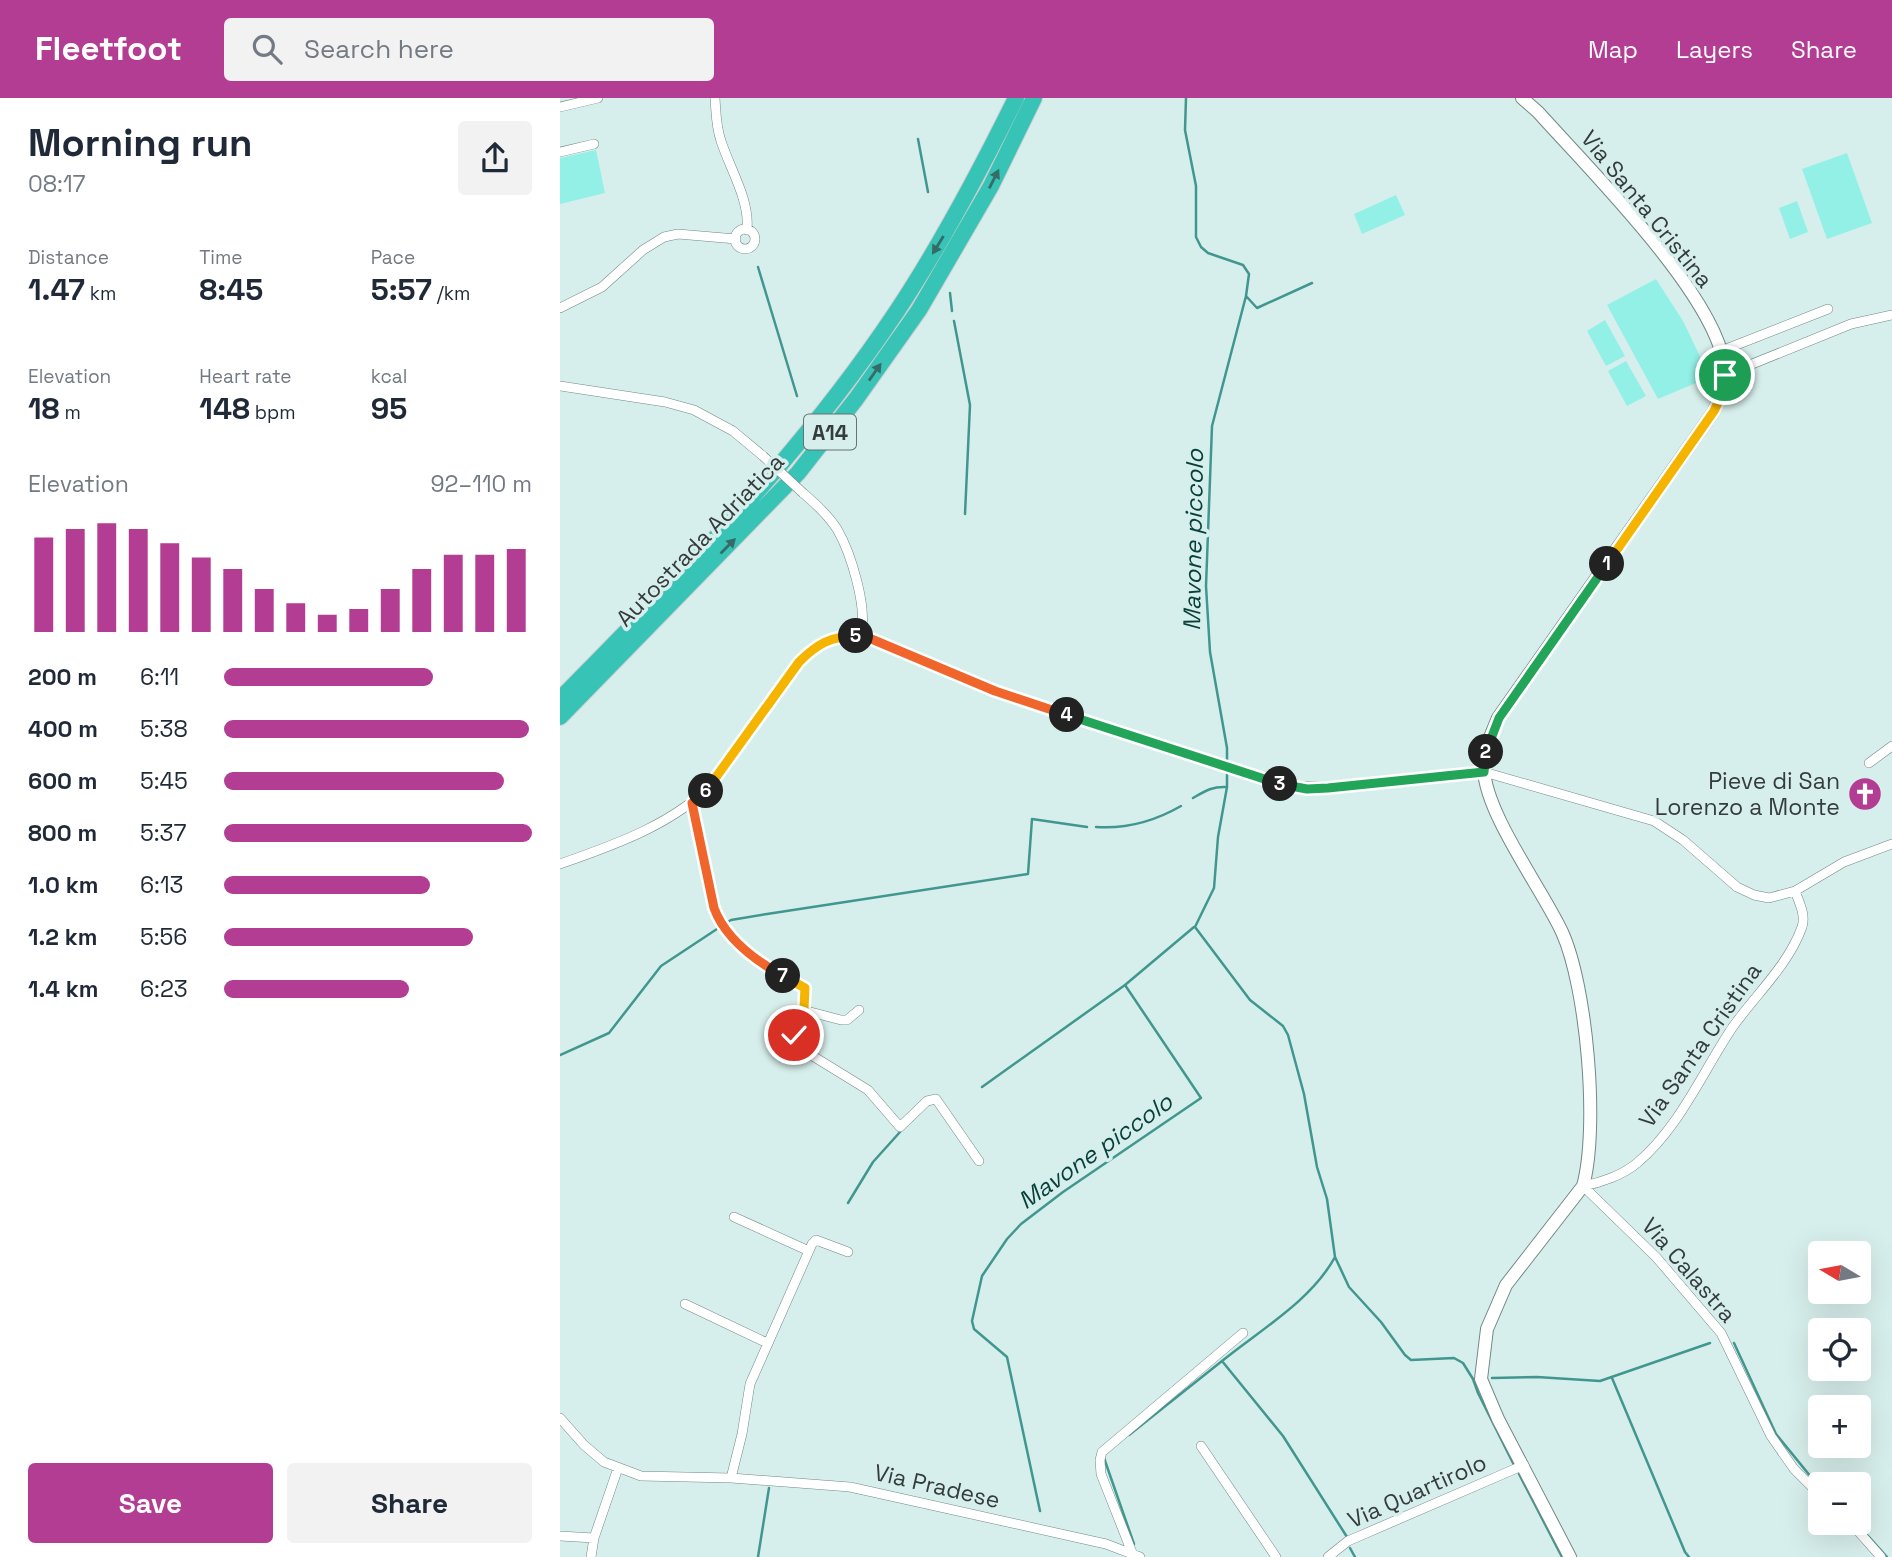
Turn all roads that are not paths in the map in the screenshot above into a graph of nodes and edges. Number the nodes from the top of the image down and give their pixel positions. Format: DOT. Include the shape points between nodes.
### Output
graph roads {
  1 [pos="598,98"];
  2 [pos="715,98"];
  3 [pos="1016,98"];
  4 [pos="1034,98"];
  5 [pos="1522,98"];
  6 [pos="560,107"];
  7 [pos="594,144"];
  8 [pos="560,152"];
  9 [pos="747,230"];
  10 [pos="736,239"];
  11 [pos="560,308"];
  12 [pos="1828,309"];
  13 [pos="1892,315"];
  14 [pos="1721,351"];
  15 [pos="1725,375"];
  16 [pos="560,386"];
  17 [pos="860,636"];
  18 [pos="560,699"];
  19 [pos="560,717"];
  20 [pos="1892,747"];
  21 [pos="1869,763"];
  22 [pos="1484,772"];
  23 [pos="692,803"];
  24 [pos="1892,844"];
  25 [pos="1878,851"];
  26 [pos="1892,855"];
  27 [pos="560,864"];
  28 [pos="1795,891"];
  29 [pos="803,1010"];
  30 [pos="859,1010"];
  31 [pos="979,1161"];
  32 [pos="1583,1186"];
  33 [pos="734,1217"];
  34 [pos="808,1251"];
  35 [pos="848,1252"];
  36 [pos="685,1304"];
  37 [pos="1243,1333"];
  38 [pos="767,1343"];
  39 [pos="560,1418"];
  40 [pos="1201,1446"];
  41 [pos="1524,1465"];
  42 [pos="618,1468"];
  43 [pos="731,1478"];
  44 [pos="1808,1483"];
  45 [pos="1862,1535"];
  46 [pos="560,1536"];
  47 [pos="594,1538"];
  48 [pos="1135,1556"];
  49 [pos="591,1557"];
  50 [pos="1276,1557"];
  51 [pos="1328,1557"];
  52 [pos="1570,1557"];
  53 [pos="1881,1557"];
  1 -- 6 [label="street"];
  2 -- 9 [label="street" via="716,122 746,208"];
  3 -- 18 [label="highway, Autostrada Adriatica / A14, one-way" via="963,204 897,312 831,402 672,586"];
  19 -- 4 [label="highway, Autostrada Adriatica / A14, one-way" via="782,490 856,399 919,310 991,186"];
  5 -- 14 [label="street, Via Santa Cristina" via="1643,230 1686,285"];
  7 -- 8 [label="street"];
  9 -- 10 [label="street"];
  9 -- 10 [label="street" via="755,238 752,247 741,248"];
  10 -- 11 [label="street" via="693,234 664,237 602,287"];
  12 -- 14 [label="street"];
  13 -- 15 [label="street" via="1852,324"];
  14 -- 15 [label="street, Via Santa Cristina"];
  15 -- 22 [label="street, Via Santa Cristina" via="1723,392 1703,430 1499,718 1488,743"];
  16 -- 17 [label="street, bridge" via="665,402 694,410 733,431 824,511 838,531 863,609"];
  17 -- 22 [label="street" via="995,691 1287,786 1307,789"];
  17 -- 23 [label="street" via="841,636 814,646 715,781"];
  20 -- 21 [label="street"];
  22 -- 28 [label="street" via="1654,821 1737,887 1754,895 1769,898"];
  22 -- 32 [label="street, Via Santa Cristina" via="1497,813 1562,933 1573,963 1590,1095"];
  23 -- 27 [label="street" via="648,828"];
  23 -- 29 [label="street" via="719,921 762,964 805,988"];
  24 -- 25 [label="street"];
  25 -- 26 [label="street"];
  25 -- 28 [label="street" via="1852,858"];
  28 -- 32 [label="street, Via Santa Cristina" via="1803,924 1789,954 1733,1027 1689,1099 1635,1165"];
  29 -- 30 [label="street" via="841,1020"];
  29 -- 31 [label="street" via="794,1030 796,1043 803,1050 868,1090 900,1127 927,1101 936,1099"];
  32 -- 41 [label="street, Via Santa Cristina" via="1506,1285 1487,1329 1481,1379"];
  32 -- 44 [label="street, Via Calastra" via="1656,1257 1721,1333 1771,1436"];
  33 -- 34 [label="street"];
  34 -- 35 [label="street" via="816,1240"];
  34 -- 38 [label="street"];
  36 -- 38 [label="street"];
  37 -- 48 [label="street, Via Pradese" via="1102,1452 1101,1474"];
  38 -- 43 [label="street" via="750,1384"];
  39 -- 42 [label="street, Via Pradese" via="594,1454"];
  40 -- 50 [label="street"];
  41 -- 51 [label="street, Via Quartirolo" via="1348,1541"];
  41 -- 52 [label="street, Via Santa Cristina"];
  42 -- 43 [label="street, Via Pradese" via="640,1476"];
  42 -- 47 [label="street"];
  43 -- 48 [label="street, Via Pradese" via="850,1487 1106,1544"];
  45 -- 53 [label="street"];
  46 -- 47 [label="street"];
  47 -- 49 [label="street"];
}
